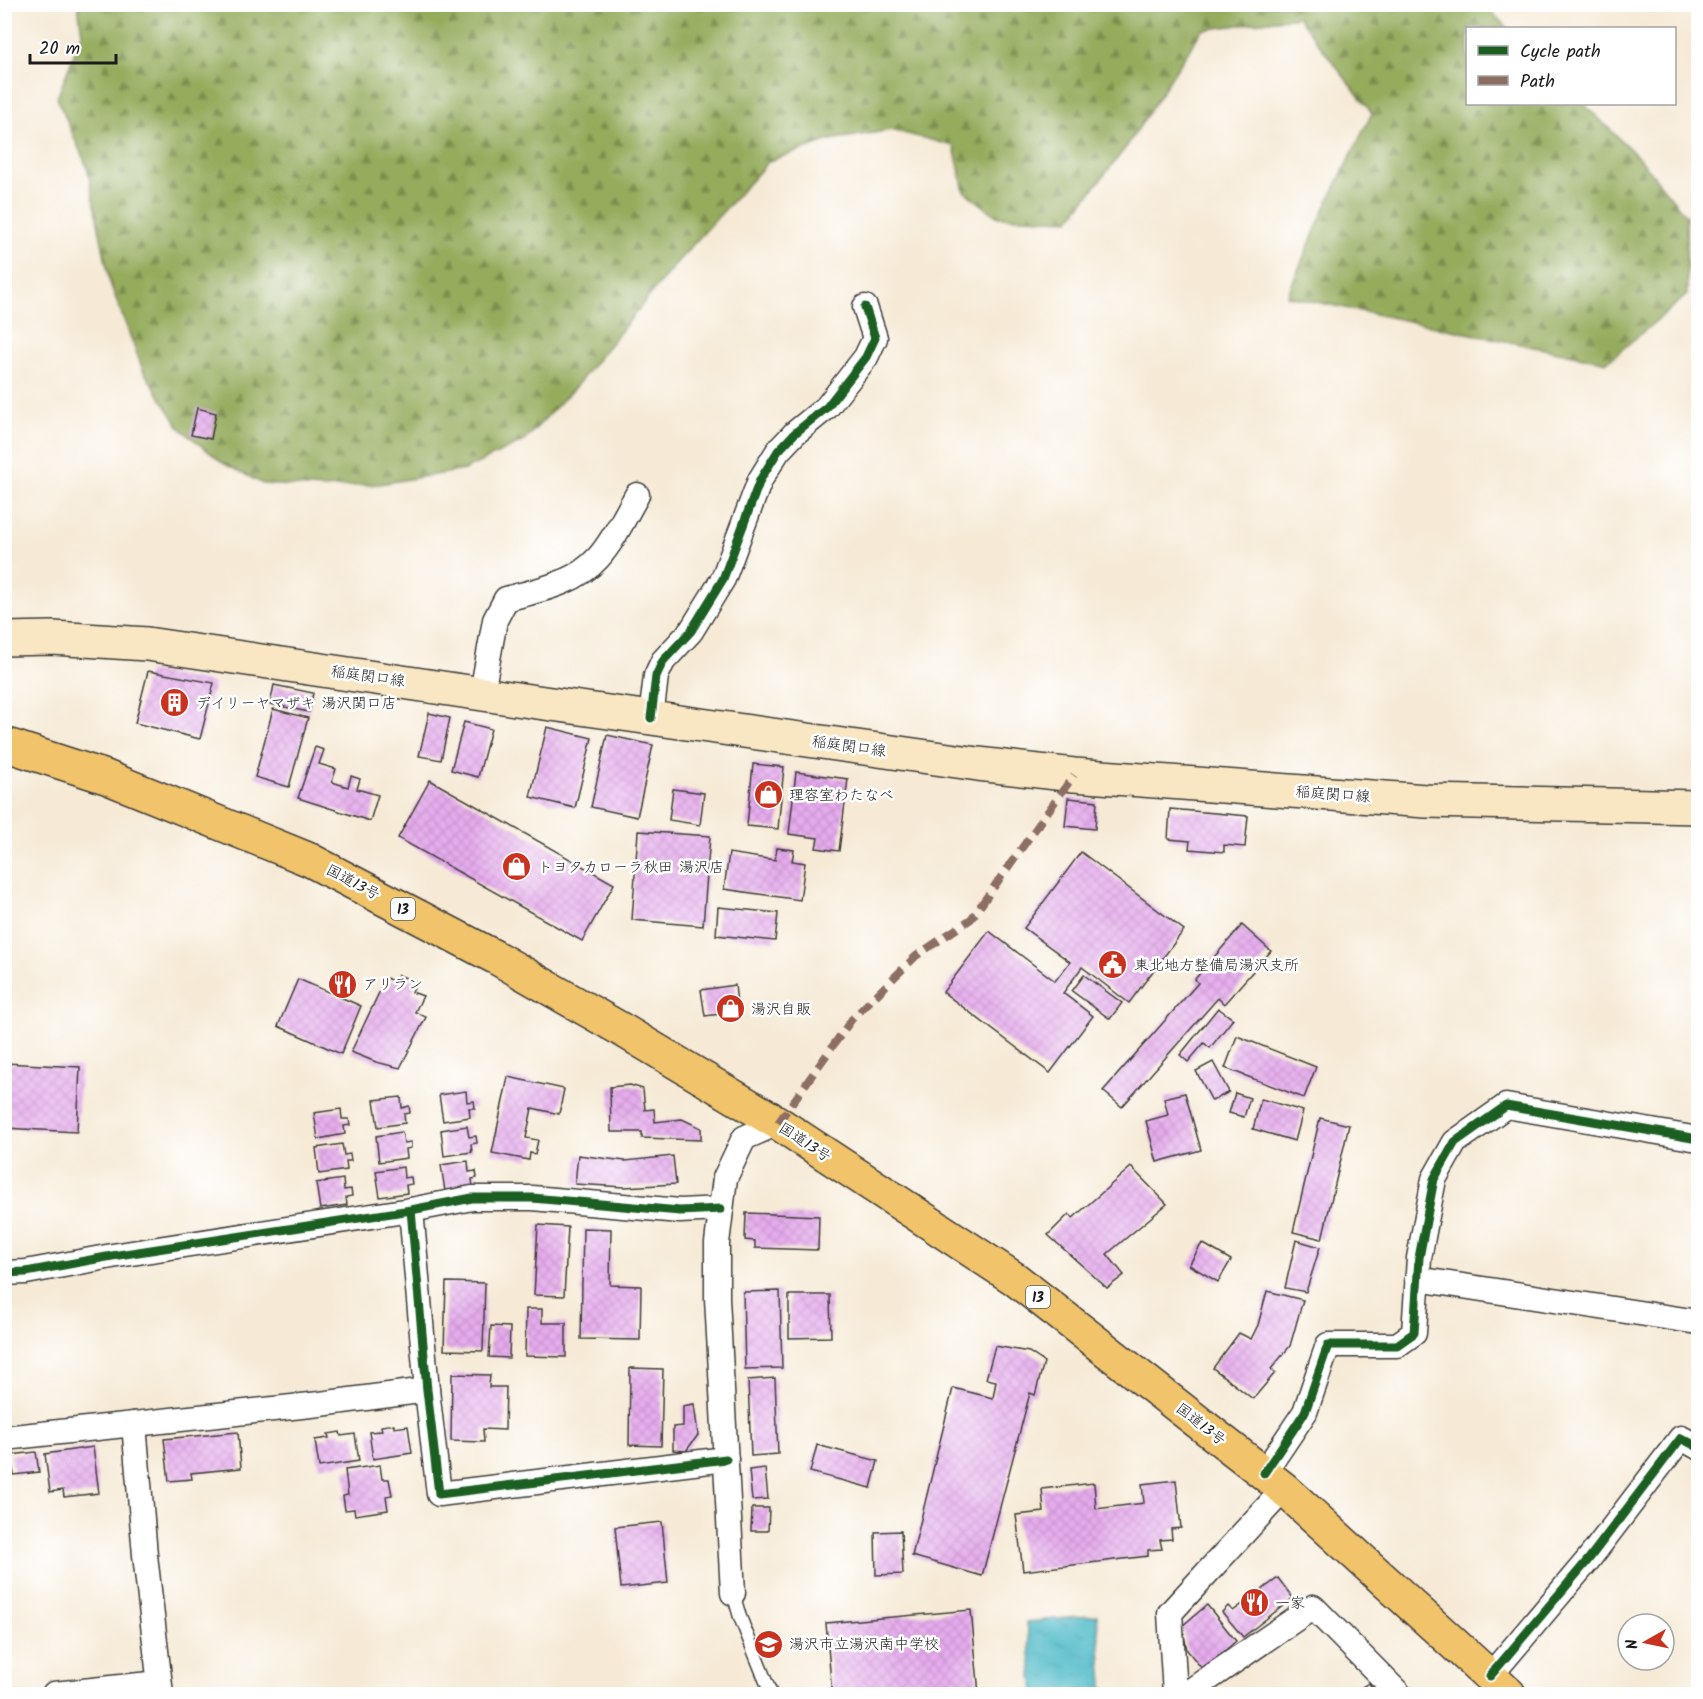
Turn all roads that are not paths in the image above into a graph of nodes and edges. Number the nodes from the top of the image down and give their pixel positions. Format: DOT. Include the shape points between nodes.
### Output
graph roads {
  1 [pos="865,307"];
  2 [pos="637,495"];
  3 [pos="4,639"];
  4 [pos="482,693"];
  5 [pos="651,718"];
  6 [pos="4,744"];
  7 [pos="1698,807"];
  8 [pos="778,1124"];
  9 [pos="1698,1138"];
  10 [pos="721,1209"];
  11 [pos="411,1210"];
  12 [pos="4,1273"];
  13 [pos="1418,1279"];
  14 [pos="1698,1322"];
  15 [pos="427,1390"];
  16 [pos="134,1424"];
  17 [pos="4,1438"];
  18 [pos="1698,1447"];
  19 [pos="726,1460"];
  20 [pos="1274,1481"];
  21 [pos="733,1593"];
  22 [pos="1500,1685"];
  23 [pos="160,1689"];
  24 [pos="54,1695"];
  25 [pos="771,1695"];
  26 [pos="1175,1695"];
  27 [pos="1186,1695"];
  28 [pos="1399,1695"];
  1 -- 5 [label="street" via="875,338 866,357 827,407 778,451 760,480 723,579 697,623 663,661 656,676"];
  2 -- 4 [label="street" via="598,559 554,586 506,598 495,620"];
  3 -- 4 [label="main road, 稲庭関口線" via="147,644"];
  4 -- 5 [label="main road, 稲庭関口線"];
  5 -- 7 [label="main road, 稲庭関口線" via="1074,775 1426,801"];
  6 -- 8 [label="highway, 国道13号 / 13" via="106,777 310,860 495,957"];
  8 -- 10 [label="street" via="744,1138 725,1178"];
  8 -- 20 [label="highway, 国道13号 / 13" via="1015,1279"];
  9 -- 13 [label="street" via="1506,1106 1455,1142 1434,1179"];
  10 -- 11 [label="street" via="680,1211 532,1198 472,1198"];
  10 -- 19 [label="street" via="717,1298"];
  11 -- 12 [label="street"];
  11 -- 15 [label="street"];
  13 -- 14 [label="street"];
  13 -- 20 [label="street" via="1414,1333 1397,1345 1328,1345 1305,1412"];
  15 -- 16 [label="street"];
  15 -- 19 [label="street" via="439,1494"];
  16 -- 17 [label="street"];
  16 -- 23 [label="street"];
  18 -- 22 [label="street" via="1681,1438"];
  19 -- 21 [label="street"];
  20 -- 22 [label="highway, 国道13号 / 13"];
  20 -- 26 [label="street" via="1170,1613"];
  21 -- 25 [label="lane"];
  23 -- 24 [label="street"];
  27 -- 28 [label="street" via="1313,1607"];
}
